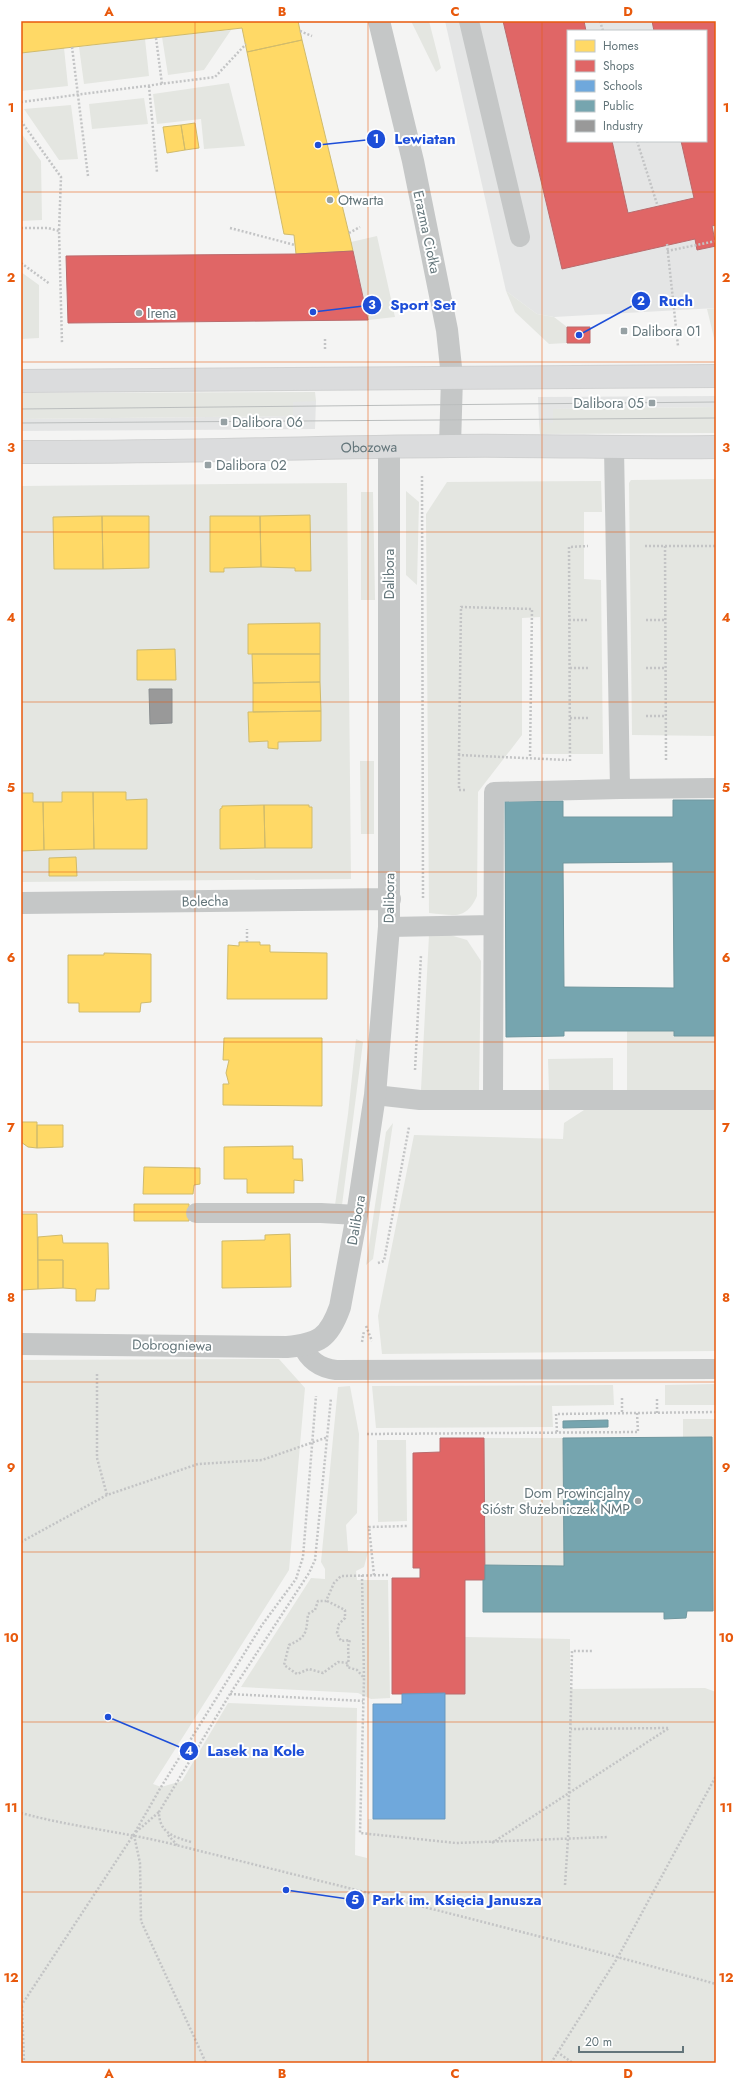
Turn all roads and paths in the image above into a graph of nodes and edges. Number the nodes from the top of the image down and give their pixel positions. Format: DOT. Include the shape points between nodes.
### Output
graph roads {
  1 [pos="379,21"];
  2 [pos="469,21"];
  3 [pos="300,31"];
  4 [pos="312,36"];
  5 [pos="156,38"];
  6 [pos="246,44"];
  7 [pos="72,47"];
  8 [pos="162,84"];
  9 [pos="149,86"];
  10 [pos="78,95"];
  11 [pos="21,102"];
  12 [pos="21,121"];
  13 [pos="637,142"];
  14 [pos="157,172"];
  15 [pos="88,176"];
  16 [pos="657,204"];
  17 [pos="360,227"];
  18 [pos="21,228"];
  19 [pos="230,228"];
  20 [pos="59,231"];
  21 [pos="349,233"];
  22 [pos="520,237"];
  23 [pos="716,241"];
  24 [pos="667,244"];
  25 [pos="295,245"];
  26 [pos="667,251"];
  27 [pos="21,263"];
  28 [pos="50,284"];
  29 [pos="62,343"];
  30 [pos="679,353"];
  31 [pos="716,376"];
  32 [pos="452,377"];
  33 [pos="21,380"];
  34 [pos="450,446"];
  35 [pos="716,447"];
  36 [pos="390,448"];
  37 [pos="614,448"];
  38 [pos="21,452"];
  39 [pos="665,546"];
  40 [pos="460,755"];
  41 [pos="530,758"];
  42 [pos="666,788"];
  43 [pos="716,788"];
  44 [pos="620,789"];
  45 [pos="390,899"];
  46 [pos="21,903"];
  47 [pos="493,925"];
  48 [pos="389,927"];
  49 [pos="375,1095"];
  50 [pos="493,1100"];
  51 [pos="716,1100"];
  52 [pos="196,1213"];
  53 [pos="357,1215"];
  54 [pos="311,1342"];
  55 [pos="21,1344"];
  56 [pos="97,1345"];
  57 [pos="716,1369"];
  58 [pos="331,1395"];
  59 [pos="316,1396"];
  60 [pos="716,1412"];
  61 [pos="637,1414"];
  62 [pos="557,1432"];
  63 [pos="367,1434"];
  64 [pos="328,1437"];
  65 [pos="313,1440"];
  66 [pos="107,1495"];
  67 [pos="407,1526"];
  68 [pos="21,1542"];
  69 [pos="362,1575"];
  70 [pos="374,1575"];
  71 [pos="388,1575"];
  72 [pos="326,1601"];
  73 [pos="593,1651"];
  74 [pos="348,1663"];
  75 [pos="364,1678"];
  76 [pos="230,1694"];
  77 [pos="363,1701"];
  78 [pos="571,1729"];
  79 [pos="716,1776"];
  80 [pos="569,1791"];
  81 [pos="159,1812"];
  82 [pos="21,1813"];
  83 [pos="165,1832"];
  84 [pos="134,1834"];
  85 [pos="608,1837"];
  86 [pos="568,1839"];
  87 [pos="191,1842"];
  88 [pos="492,1843"];
  89 [pos="177,1845"];
  90 [pos="564,1885"];
  91 [pos="618,1957"];
  92 [pos="716,1984"];
  93 [pos="22,2005"];
  94 [pos="557,2052"];
  95 [pos="24,2063"];
  96 [pos="206,2063"];
  97 [pos="551,2063"];
  98 [pos="573,2063"];
  1 -- 32 [label="street, Erazma Ciołka" via="413,161 447,330"];
  2 -- 22 [label="lane"];
  3 -- 4 [label="path"];
  5 -- 8 [label="path"];
  6 -- 8 [label="path" via="215,77"];
  7 -- 10 [label="path"];
  8 -- 9 [label="path"];
  9 -- 10 [label="path"];
  9 -- 14 [label="path"];
  10 -- 11 [label="path"];
  10 -- 15 [label="path"];
  12 -- 20 [label="path" via="61,177"];
  13 -- 16 [label="path"];
  17 -- 21 [label="path"];
  18 -- 20 [label="path" via="48,228"];
  19 -- 25 [label="path"];
  20 -- 29 [label="path"];
  23 -- 26 [label="path"];
  24 -- 26 [label="path"];
  26 -- 30 [label="path"];
  27 -- 28 [label="path"];
  31 -- 32 [label="street"];
  32 -- 33 [label="street"];
  32 -- 34 [label="street, Erazma Ciołka"];
  34 -- 36 [label="street, Obozowa"];
  34 -- 37 [label="street, Obozowa"];
  35 -- 37 [label="street, Obozowa"];
  36 -- 38 [label="street, Obozowa"];
  36 -- 45 [label="street, Dalibora"];
  37 -- 44 [label="lane"];
  39 -- 42 [label="path"];
  40 -- 41 [label="path" via="460,607 532,608"];
  42 -- 43 [label="lane"];
  42 -- 44 [label="lane"];
  44 -- 47 [label="lane" via="494,792"];
  45 -- 46 [label="street, Bolecha"];
  45 -- 48 [label="street, Dalibora"];
  47 -- 48 [label="lane"];
  47 -- 50 [label="lane"];
  48 -- 49 [label="street, Dalibora"];
  49 -- 50 [label="lane" via="420,1100"];
  49 -- 53 [label="street, Dalibora"];
  50 -- 51 [label="lane"];
  52 -- 53 [label="lane"];
  53 -- 54 [label="street, Dalibora" via="340,1307 332,1327"];
  54 -- 56 [label="street, Dobrogniewa"];
  54 -- 57 [label="lane" via="306,1353 317,1364 336,1370"];
  55 -- 56 [label="street, Dobrogniewa"];
  56 -- 66 [label="path" via="97,1458"];
  58 -- 64 [label="path"];
  59 -- 65 [label="path"];
  60 -- 61 [label="path"];
  61 -- 62 [label="path" via="638,1432"];
  61 -- 62 [label="path" via="556,1414"];
  62 -- 63 [label="path"];
  64 -- 65 [label="path"];
  64 -- 76 [label="path" via="315,1560"];
  65 -- 66 [label="path" via="262,1460 198,1464"];
  65 -- 84 [label="path" via="303,1557 296,1579 262,1625"];
  66 -- 68 [label="path"];
  67 -- 70 [label="path" via="369,1527"];
  69 -- 70 [label="path"];
  69 -- 72 [label="path" via="341,1576 334,1583"];
  69 -- 75 [label="path"];
  70 -- 71 [label="path"];
  72 -- 74 [label="path" via="345,1610 345,1618 339,1624 337,1634 341,1641 350,1640 347,1647 350,1656"];
  72 -- 74 [label="path" via="318,1601 315,1610 308,1614 302,1640 289,1645 284,1665 297,1674 309,1669 323,1673 338,1662"];
  73 -- 78 [label="path" via="572,1650"];
  74 -- 75 [label="path" via="347,1667 356,1670"];
  75 -- 77 [label="path"];
  76 -- 77 [label="path"];
  76 -- 81 [label="path"];
  77 -- 88 [label="path" via="360,1833 456,1843"];
  78 -- 80 [label="path"];
  78 -- 80 [label="path" via="669,1728"];
  79 -- 91 [label="path"];
  80 -- 86 [label="path"];
  80 -- 88 [label="path"];
  81 -- 83 [label="path"];
  81 -- 84 [label="path"];
  82 -- 84 [label="path" via="42,1819"];
  83 -- 87 [label="path"];
  83 -- 89 [label="path"];
  84 -- 89 [label="path"];
  84 -- 93 [label="path"];
  84 -- 96 [label="path" via="140,1862 141,1921"];
  85 -- 86 [label="path"];
  86 -- 88 [label="path"];
  86 -- 90 [label="path"];
  89 -- 91 [label="path"];
  91 -- 92 [label="path"];
  91 -- 94 [label="path"];
  93 -- 95 [label="path"];
  94 -- 97 [label="path"];
  94 -- 98 [label="path"];
}
